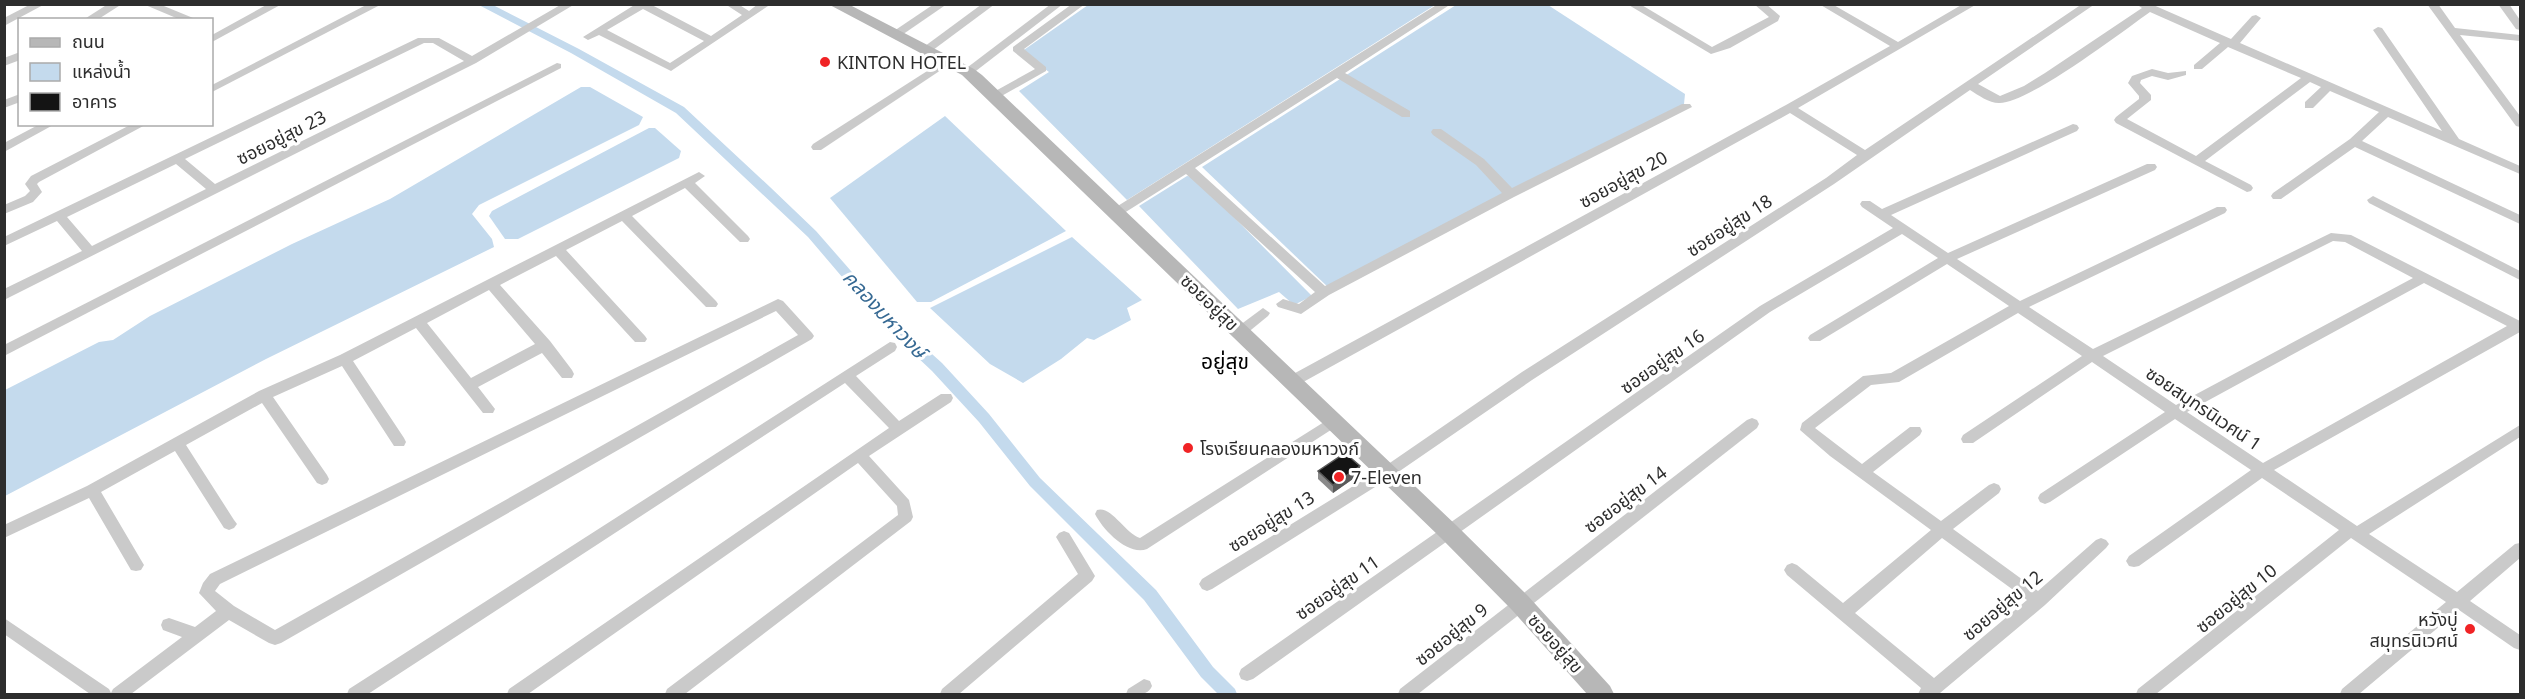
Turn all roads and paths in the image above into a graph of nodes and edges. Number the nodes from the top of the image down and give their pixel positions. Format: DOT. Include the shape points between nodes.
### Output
graph roads {
  1 [pos="40,4"];
  2 [pos="117,4"];
  3 [pos="148,4"];
  4 [pos="277,4"];
  5 [pos="377,4"];
  6 [pos="570,4"];
  7 [pos="730,4"];
  8 [pos="766,4"];
  9 [pos="835,4"];
  10 [pos="942,4"];
  11 [pos="990,4"];
  12 [pos="1058,4"];
  13 [pos="1080,4"];
  14 [pos="1446,4"];
  15 [pos="1632,4"];
  16 [pos="1759,4"];
  17 [pos="1824,4"];
  18 [pos="1972,4"];
  19 [pos="2090,4"];
  20 [pos="2177,4"];
  21 [pos="2432,4"];
  22 [pos="2503,4"];
  23 [pos="644,5"];
  24 [pos="2145,6"];
  25 [pos="166,11"];
  26 [pos="749,15"];
  27 [pos="2167,16"];
  28 [pos="92,18"];
  29 [pos="187,18"];
  30 [pos="2256,18"];
  31 [pos="4,23"];
  32 [pos="213,25"];
  33 [pos="2520,27"];
  34 [pos="227,30"];
  35 [pos="2378,30"];
  36 [pos="600,31"];
  37 [pos="2453,31"];
  38 [pos="895,35"];
  39 [pos="213,38"];
  40 [pos="588,38"];
  41 [pos="2520,38"];
  42 [pos="711,40"];
  43 [pos="2229,44"];
  44 [pos="1897,46"];
  45 [pos="925,51"];
  46 [pos="18,56"];
  47 [pos="472,61"];
  48 [pos="946,62"];
  49 [pos="4,63"];
  50 [pos="557,66"];
  51 [pos="2198,67"];
  52 [pos="968,72"];
  53 [pos="1337,73"];
  54 [pos="2182,73"];
  55 [pos="2309,78"];
  56 [pos="1971,86"];
  57 [pos="2328,87"];
  58 [pos="213,89"];
  59 [pos="994,96"];
  60 [pos="18,98"];
  61 [pos="4,105"];
  62 [pos="2309,105"];
  63 [pos="1686,107"];
  64 [pos="1790,108"];
  65 [pos="2386,112"];
  66 [pos="1406,114"];
  67 [pos="2520,123"];
  68 [pos="46,126"];
  69 [pos="138,126"];
  70 [pos="2073,128"];
  71 [pos="1437,132"];
  72 [pos="2354,142"];
  73 [pos="2455,142"];
  74 [pos="818,147"];
  75 [pos="4,148"];
  76 [pos="1865,155"];
  77 [pos="178,159"];
  78 [pos="2197,161"];
  79 [pos="2151,167"];
  80 [pos="1187,168"];
  81 [pos="2520,171"];
  82 [pos="2247,188"];
  83 [pos="214,190"];
  84 [pos="1510,194"];
  85 [pos="2277,196"];
  86 [pos="2373,200"];
  87 [pos="1866,204"];
  88 [pos="4,210"];
  89 [pos="2221,210"];
  90 [pos="1116,212"];
  91 [pos="59,215"];
  92 [pos="624,215"];
  93 [pos="1880,215"];
  94 [pos="2520,220"];
  95 [pos="1902,229"];
  96 [pos="744,239"];
  97 [pos="4,242"];
  98 [pos="558,250"];
  99 [pos="90,252"];
  100 [pos="1946,259"];
  101 [pos="2520,276"];
  102 [pos="2423,278"];
  103 [pos="491,284"];
  104 [pos="1324,291"];
  105 [pos="4,295"];
  106 [pos="711,304"];
  107 [pos="1284,304"];
  108 [pos="2018,307"];
  109 [pos="1263,313"];
  110 [pos="419,322"];
  111 [pos="2520,326"];
  112 [pos="1241,331"];
  113 [pos="1815,338"];
  114 [pos="640,339"];
  115 [pos="544,345"];
  116 [pos="890,347"];
  117 [pos="4,351"];
  118 [pos="2091,356"];
  119 [pos="345,359"];
  120 [pos="567,374"];
  121 [pos="846,375"];
  122 [pos="1291,382"];
  123 [pos="469,385"];
  124 [pos="264,395"];
  125 [pos="946,398"];
  126 [pos="488,409"];
  127 [pos="2175,412"];
  128 [pos="1332,422"];
  129 [pos="1752,424"];
  130 [pos="898,429"];
  131 [pos="2520,430"];
  132 [pos="1915,431"];
  133 [pos="1968,439"];
  134 [pos="399,442"];
  135 [pos="178,444"];
  136 [pos="859,455"];
  137 [pos="2262,470"];
  138 [pos="1862,472"];
  139 [pos="1386,473"];
  140 [pos="322,478"];
  141 [pos="1994,489"];
  142 [pos="92,490"];
  143 [pos="2045,498"];
  144 [pos="1102,514"];
  145 [pos="229,524"];
  146 [pos="1942,529"];
  147 [pos="4,532"];
  148 [pos="1449,532"];
  149 [pos="2354,532"];
  150 [pos="1064,537"];
  151 [pos="2101,544"];
  152 [pos="2520,549"];
  153 [pos="2134,561"];
  154 [pos="136,565"];
  155 [pos="1792,570"];
  156 [pos="1207,584"];
  157 [pos="2039,600"];
  158 [pos="2458,602"];
  159 [pos="1520,603"];
  160 [pos="228,611"];
  161 [pos="1844,612"];
  162 [pos="4,625"];
  163 [pos="169,625"];
  164 [pos="197,635"];
  165 [pos="2520,643"];
  166 [pos="1247,674"];
  167 [pos="1930,691"];
  168 [pos="103,694"];
  169 [pos="119,694"];
  170 [pos="355,694"];
  171 [pos="515,694"];
  172 [pos="673,694"];
  173 [pos="948,694"];
  174 [pos="1406,694"];
  175 [pos="1602,694"];
  176 [pos="2144,694"];
  177 [pos="2348,694"];
  1 -- 31 [label="street"];
  2 -- 28 [label="street"];
  3 -- 25 [label="street"];
  4 -- 34 [label="street"];
  5 -- 58 [label="street"];
  6 -- 47 [label="street, ซอยอยู่สุข 23"];
  7 -- 26 [label="street"];
  8 -- 26 [label="street"];
  9 -- 38 [label="street, ซอยอยู่สุข"];
  10 -- 38 [label="street"];
  11 -- 45 [label="street"];
  12 -- 52 [label="street"];
  13 -- 59 [label="street" via="1017,49 1042,69"];
  14 -- 53 [label="street"];
  15 -- 16 [label="street" via="1711,51 1774,19 1772,12"];
  17 -- 44 [label="street"];
  18 -- 44 [label="street, ซอยอยู่สุข 20"];
  19 -- 56 [label="street, ซอยอยู่สุข 18"];
  20 -- 27 [label="street"];
  21 -- 37 [label="street"];
  22 -- 33 [label="street"];
  23 -- 36 [label="street"];
  23 -- 42 [label="street"];
  24 -- 27 [label="street"];
  24 -- 56 [label="street" via="2047,77 2008,99 1995,99"];
  25 -- 29 [label="street"];
  26 -- 42 [label="street"];
  27 -- 43 [label="street"];
  30 -- 43 [label="street"];
  32 -- 34 [label="street"];
  34 -- 39 [label="street"];
  35 -- 73 [label="street"];
  36 -- 40 [label="street"];
  36 -- 42 [label="street" via="668,68"];
  37 -- 41 [label="street"];
  37 -- 67 [label="street"];
  38 -- 45 [label="street, ซอยอยู่สุข"];
  43 -- 51 [label="street"];
  43 -- 55 [label="street"];
  44 -- 64 [label="street, ซอยอยู่สุข 20"];
  45 -- 48 [label="street, ซอยอยู่สุข"];
  46 -- 49 [label="street"];
  47 -- 77 [label="street" via="435,40 422,40"];
  47 -- 83 [label="street, ซอยอยู่สุข 23"];
  48 -- 52 [label="street, ซอยอยู่สุข"];
  48 -- 74 [label="street"];
  50 -- 117 [label="street"];
  52 -- 59 [label="street, ซอยอยู่สุข"];
  53 -- 66 [label="street"];
  53 -- 80 [label="street"];
  54 -- 78 [label="street" via="2168,77 2152,72 2136,78 2134,83 2145,100 2120,119"];
  55 -- 57 [label="street"];
  55 -- 78 [label="street"];
  56 -- 76 [label="street, ซอยอยู่สุข 18"];
  57 -- 62 [label="street"];
  57 -- 65 [label="street"];
  59 -- 90 [label="street, ซอยอยู่สุข"];
  60 -- 61 [label="street"];
  63 -- 84 [label="street"];
  64 -- 76 [label="street"];
  64 -- 122 [label="street, ซอยอยู่สุข 20"];
  65 -- 72 [label="street"];
  65 -- 73 [label="street"];
  68 -- 75 [label="street"];
  69 -- 88 [label="street" via="35,179 31,184 36,192 32,197"];
  70 -- 93 [label="street"];
  71 -- 84 [label="street" via="1480,162"];
  72 -- 85 [label="street"];
  72 -- 94 [label="street"];
  73 -- 81 [label="street"];
  76 -- 139 [label="street, ซอยอยู่สุข 18"];
  77 -- 83 [label="street"];
  77 -- 91 [label="street"];
  78 -- 82 [label="street"];
  79 -- 100 [label="street"];
  80 -- 90 [label="street"];
  80 -- 104 [label="street"];
  83 -- 99 [label="street, ซอยอยู่สุข 23"];
  84 -- 104 [label="street"];
  86 -- 101 [label="street"];
  87 -- 93 [label="street, ซอยสมุทรนิเวศน์ 1"];
  89 -- 108 [label="street"];
  90 -- 112 [label="street, ซอยอยู่สุข"];
  91 -- 97 [label="street"];
  91 -- 99 [label="street"];
  92 -- 96 [label="street" via="693,179"];
  92 -- 98 [label="street"];
  92 -- 106 [label="street"];
  93 -- 95 [label="street, ซอยสมุทรนิเวศน์ 1"];
  95 -- 100 [label="street, ซอยสมุทรนิเวศน์ 1"];
  95 -- 148 [label="street, ซอยอยู่สุข 16" via="1765,309"];
  98 -- 103 [label="street"];
  98 -- 114 [label="street"];
  99 -- 105 [label="street, ซอยอยู่สุข 23"];
  100 -- 108 [label="street, ซอยสมุทรนิเวศน์ 1"];
  100 -- 113 [label="street"];
  102 -- 111 [label="street"];
  102 -- 118 [label="street" via="2347,238 2331,237"];
  102 -- 127 [label="street"];
  103 -- 110 [label="street"];
  103 -- 115 [label="street"];
  104 -- 107 [label="street" via="1301,309"];
  108 -- 118 [label="street, ซอยสมุทรนิเวศน์ 1"];
  108 -- 138 [label="street" via="1893,378 1868,380 1807,427"];
  109 -- 112 [label="street"];
  110 -- 119 [label="street"];
  110 -- 123 [label="street"];
  111 -- 137 [label="street"];
  112 -- 122 [label="street, ซอยอยู่สุข"];
  115 -- 120 [label="street"];
  115 -- 123 [label="street"];
  116 -- 121 [label="street"];
  118 -- 127 [label="street, ซอยสมุทรนิเวศน์ 1"];
  118 -- 133 [label="street"];
  119 -- 124 [label="street"];
  119 -- 134 [label="street"];
  121 -- 130 [label="street"];
  121 -- 170 [label="street"];
  122 -- 128 [label="street, ซอยอยู่สุข"];
  123 -- 126 [label="street"];
  124 -- 135 [label="street"];
  124 -- 140 [label="street"];
  125 -- 130 [label="street"];
  127 -- 137 [label="street, ซอยสมุทรนิเวศน์ 1"];
  127 -- 143 [label="street"];
  128 -- 139 [label="street, ซอยอยู่สุข"];
  128 -- 144 [label="street" via="1142,545 1125,539"];
  129 -- 159 [label="street, ซอยอยู่สุข 14"];
  130 -- 136 [label="street"];
  131 -- 149 [label="street, ซอยอยู่สุข 10"];
  132 -- 138 [label="street"];
  135 -- 142 [label="street"];
  135 -- 145 [label="street"];
  136 -- 171 [label="street"];
  136 -- 172 [label="street" via="904,504 906,517"];
  137 -- 149 [label="street, ซอยสมุทรนิเวศน์ 1"];
  137 -- 153 [label="street"];
  138 -- 146 [label="street"];
  139 -- 148 [label="street, ซอยอยู่สุข"];
  139 -- 156 [label="street, ซอยอยู่สุข 13"];
  141 -- 146 [label="street"];
  142 -- 147 [label="street"];
  142 -- 154 [label="street"];
  146 -- 157 [label="street"];
  146 -- 161 [label="street"];
  148 -- 159 [label="street, ซอยอยู่สุข"];
  148 -- 166 [label="street, ซอยอยู่สุข 11"];
  149 -- 158 [label="street, ซอยสมุทรนิเวศน์ 1"];
  149 -- 176 [label="street, ซอยอยู่สุข 10"];
  150 -- 173 [label="street" via="1087,576"];
  151 -- 157 [label="street, ซอยอยู่สุข 12"];
  152 -- 158 [label="street"];
  155 -- 161 [label="street"];
  157 -- 167 [label="street, ซอยอยู่สุข 12"];
  158 -- 165 [label="street, ซอยสมุทรนิเวศน์ 1"];
  158 -- 177 [label="street"];
  159 -- 174 [label="street, ซอยอยู่สุข 9"];
  159 -- 175 [label="street, ซอยอยู่สุข"];
  160 -- 160 [label="street" via="207,593 215,579 778,304 807,336 276,638"];
  160 -- 164 [label="street"];
  161 -- 167 [label="street"];
  162 -- 168 [label="street"];
  163 -- 164 [label="street"];
  164 -- 169 [label="street"];
}
